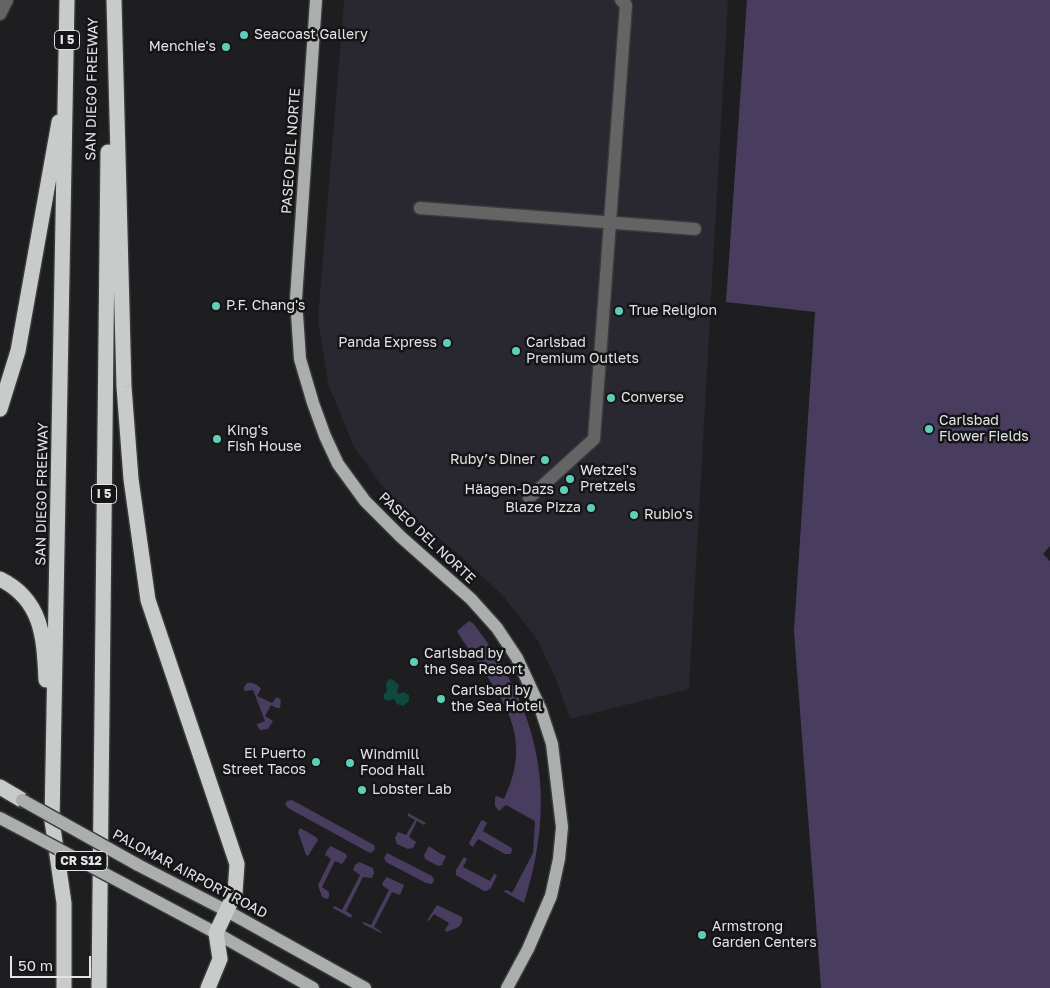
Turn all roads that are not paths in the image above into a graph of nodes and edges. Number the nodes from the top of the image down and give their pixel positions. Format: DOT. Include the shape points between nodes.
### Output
graph roads {
  1 [pos="6,0"];
  2 [pos="67,0"];
  3 [pos="110,0"];
  4 [pos="114,0"];
  5 [pos="316,0"];
  6 [pos="621,0"];
  7 [pos="0,14"];
  8 [pos="67,79"];
  9 [pos="420,208"];
  10 [pos="609,222"];
  11 [pos="695,229"];
  12 [pos="0,410"];
  13 [pos="529,498"];
  14 [pos="0,579"];
  15 [pos="53,766"];
  16 [pos="9,793"];
  17 [pos="0,818"];
  18 [pos="227,911"];
  19 [pos="216,933"];
  20 [pos="64,988"];
  21 [pos="99,988"];
  22 [pos="208,988"];
  23 [pos="313,988"];
  24 [pos="365,988"];
  25 [pos="507,988"];
  1 -- 7 [label="street"];
  2 -- 8 [label="highway, SAN DIEGO FREEWAY / I 5"];
  3 -- 21 [label="highway, SAN DIEGO FREEWAY / I 5"];
  4 -- 18 [label="highway" via="124,387 131,479 148,600 237,864 235,893"];
  5 -- 25 [label="main road, PASEO DEL NORTE" via="296,299 300,359 313,403 338,464 365,501 498,628 518,658 542,710 552,744 562,827 559,859 551,896"];
  6 -- 10 [label="street" via="626,5"];
  8 -- 12 [label="highway" via="18,351"];
  8 -- 15 [label="highway, SAN DIEGO FREEWAY / I 5"];
  9 -- 10 [label="street"];
  10 -- 11 [label="street"];
  10 -- 13 [label="street" via="594,439"];
  14 -- 15 [label="highway" via="24,597 36,614 44,641"];
  15 -- 20 [label="highway, SAN DIEGO FREEWAY / I 5" via="52,821 64,903"];
  16 -- 18 [label="main road, PALOMAR AIRPORT ROAD / CR S12, bridge"];
  17 -- 19 [label="main road, CR S12, bridge"];
  18 -- 19 [label="highway"];
  18 -- 24 [label="main road, PALOMAR AIRPORT ROAD / CR S12"];
  19 -- 22 [label="highway" via="220,959"];
  19 -- 23 [label="main road, CR S12"];
}
